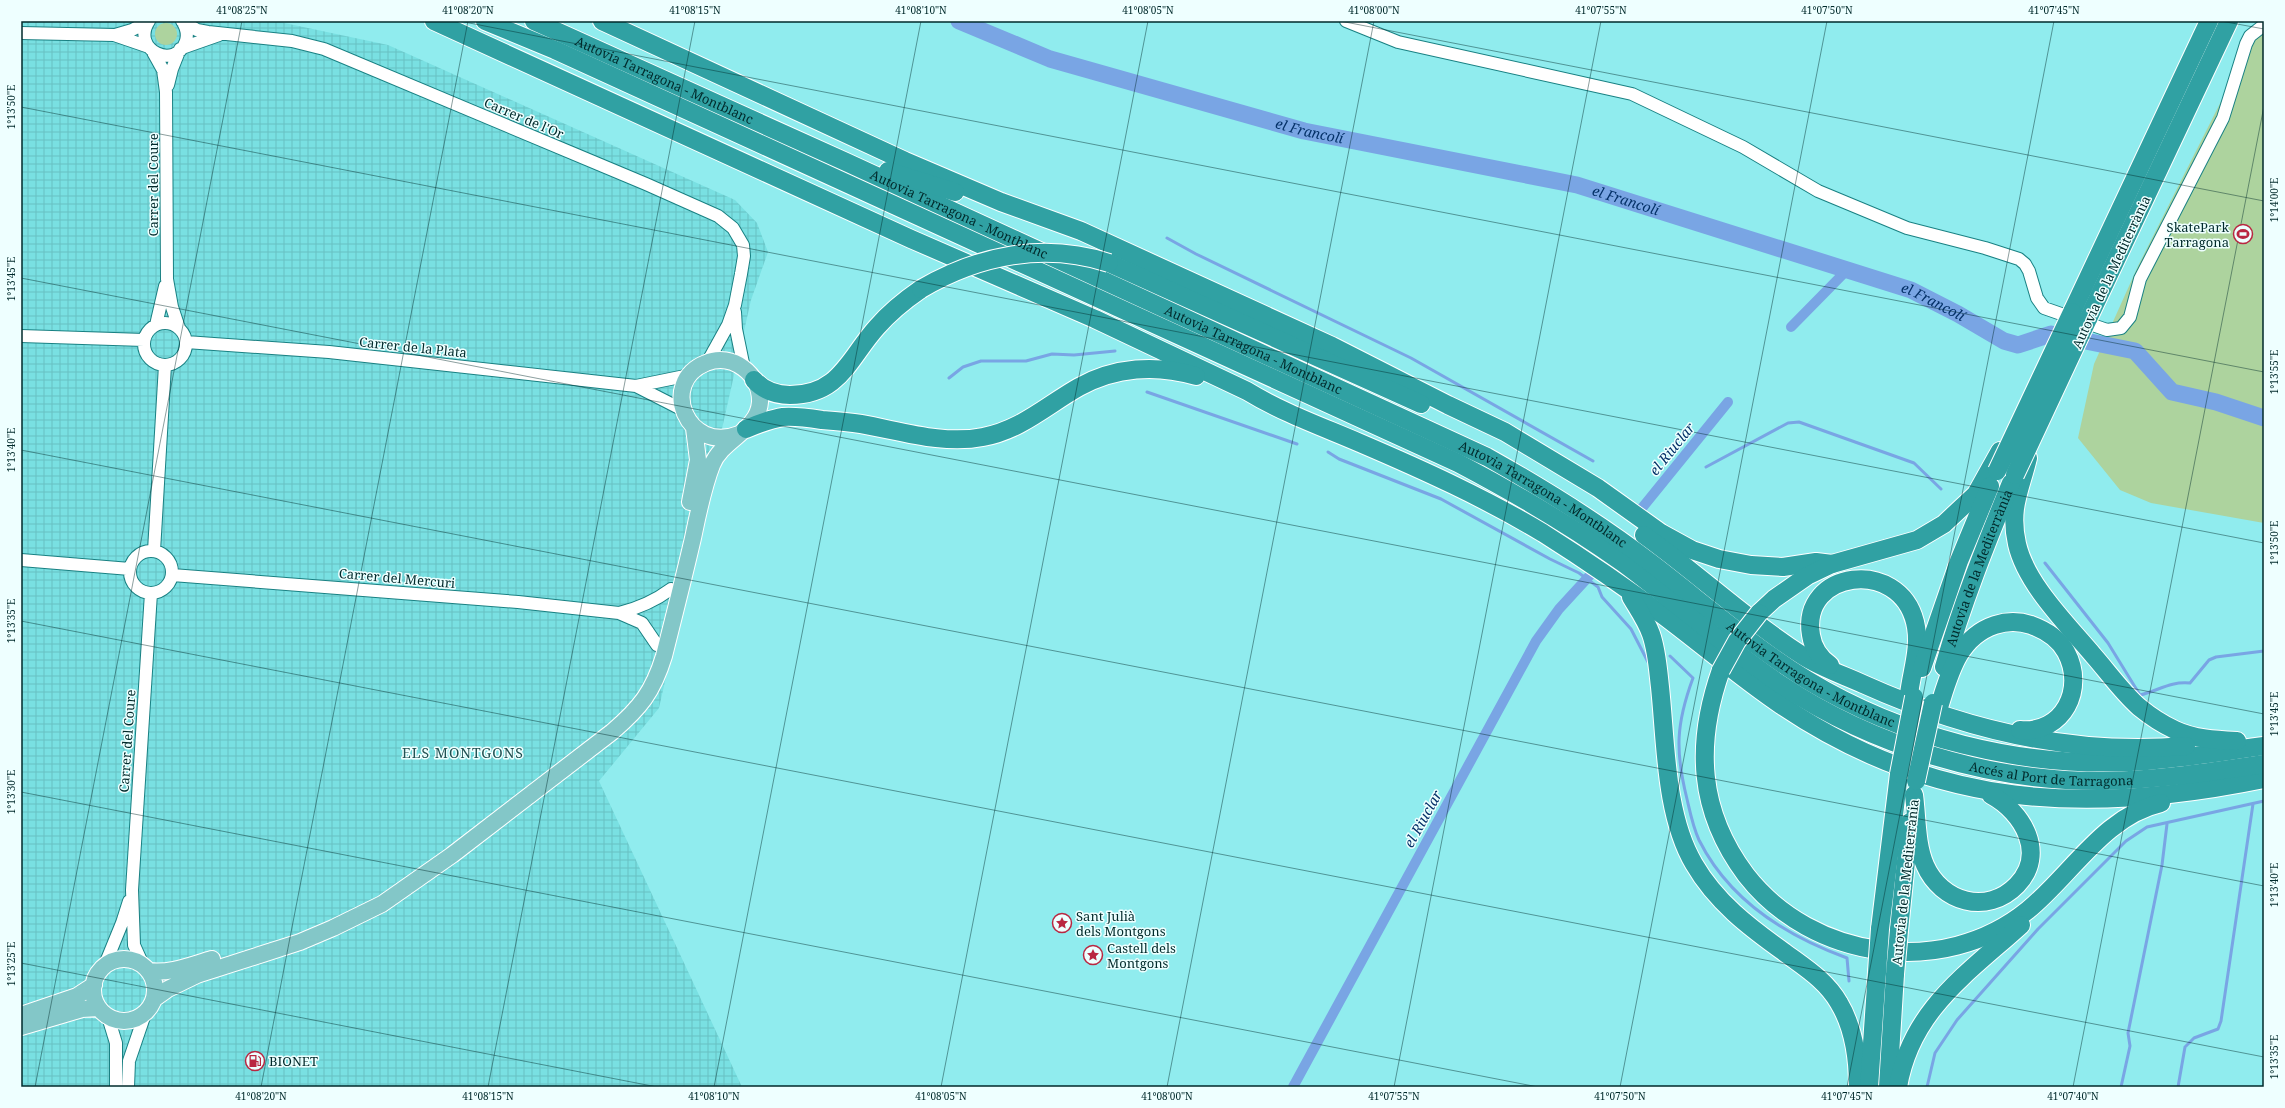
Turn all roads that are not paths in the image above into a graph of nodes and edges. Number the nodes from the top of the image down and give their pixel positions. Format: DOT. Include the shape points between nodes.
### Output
graph roads {
  1 [pos="149,21"];
  2 [pos="182,21"];
  3 [pos="434,21"];
  4 [pos="486,21"];
  5 [pos="534,21"];
  6 [pos="602,21"];
  7 [pos="1346,21"];
  8 [pos="2209,21"];
  9 [pos="2229,21"];
  10 [pos="2264,25"];
  11 [pos="21,33"];
  12 [pos="220,34"];
  13 [pos="114,36"];
  14 [pos="531,42"];
  15 [pos="181,49"];
  16 [pos="151,50"];
  17 [pos="166,92"];
  18 [pos="738,158"];
  19 [pos="846,162"];
  20 [pos="1001,202"];
  21 [pos="167,278"];
  22 [pos="735,305"];
  23 [pos="1095,319"];
  24 [pos="156,325"];
  25 [pos="179,328"];
  26 [pos="21,336"];
  27 [pos="144,340"];
  28 [pos="186,342"];
  29 [pos="707,363"];
  30 [pos="165,365"];
  31 [pos="1252,370"];
  32 [pos="749,374"];
  33 [pos="690,375"];
  34 [pos="636,386"];
  35 [pos="1267,403"];
  36 [pos="1448,405"];
  37 [pos="683,410"];
  38 [pos="694,428"];
  39 [pos="742,432"];
  40 [pos="1497,438"];
  41 [pos="1993,470"];
  42 [pos="2018,476"];
  43 [pos="154,551"];
  44 [pos="21,560"];
  45 [pos="1832,564"];
  46 [pos="130,569"];
  47 [pos="172,575"];
  48 [pos="1624,588"];
  49 [pos="671,589"];
  50 [pos="151,593"];
  51 [pos="619,613"];
  52 [pos="657,645"];
  53 [pos="1843,675"];
  54 [pos="1911,701"];
  55 [pos="1937,704"];
  56 [pos="1846,720"];
  57 [pos="1966,722"];
  58 [pos="1933,732"];
  59 [pos="2264,737"];
  60 [pos="2237,741"];
  61 [pos="2264,746"];
  62 [pos="2264,764"];
  63 [pos="2264,780"];
  64 [pos="1915,788"];
  65 [pos="1973,788"];
  66 [pos="2087,852"];
  67 [pos="132,890"];
  68 [pos="104,967"];
  69 [pos="146,968"];
  70 [pos="94,985"];
  71 [pos="154,1000"];
  72 [pos="104,1013"];
  73 [pos="145,1014"];
  74 [pos="21,1015"];
  75 [pos="21,1027"];
  76 [pos="116,1087"];
  77 [pos="128,1087"];
  78 [pos="1858,1087"];
  79 [pos="1869,1087"];
  80 [pos="1888,1087"];
  81 [pos="1898,1087"];
  1 -- 13 [label="street"];
  1 -- 16 [label="street" via="144,36"];
  2 -- 12 [label="street, Carrer de l'Or" via="197,30"];
  2 -- 15 [label="street, Carrer del Coure" via="187,34"];
  3 -- 18 [label="highway"];
  4 -- 14 [label="highway, Autovia Tarragona - Montblanc"];
  5 -- 19 [label="highway, Autovia Tarragona - Montblanc"];
  6 -- 20 [label="highway" via="899,158"];
  7 -- 10 [label="street" via="1398,42 1632,94 1743,147 1825,194 1907,228 1986,248 2019,260 2029,271 2037,298 2044,308 2100,328 2115,330 2125,324 2130,317 2140,278 2223,118 2246,44 2250,36"];
  8 -- 41 [label="highway, Autovia de la Mediterrània, bridge" via="2072,312"];
  9 -- 42 [label="highway, Autovia de la Mediterrània, bridge" via="2088,319"];
  11 -- 13 [label="street"];
  12 -- 15 [label="street, Carrer de l'Or"];
  12 -- 22 [label="street, Carrer de l'Or" via="292,41 324,49 718,216 733,228 743,245 744,256"];
  13 -- 16 [label="street"];
  14 -- 18 [label="highway" via="548,55"];
  14 -- 31 [label="highway, Autovia Tarragona - Montblanc" via="555,50"];
  15 -- 16 [label="street, Carrer de l'Or" via="165,56"];
  15 -- 17 [label="street, Carrer del Coure"];
  16 -- 17 [label="street, Carrer del Coure" via="163,70"];
  17 -- 21 [label="street, Carrer del Coure"];
  18 -- 23 [label="highway" via="981,270"];
  19 -- 20 [label="highway" via="871,165 936,187"];
  19 -- 58 [label="highway, Autovia Tarragona - Montblanc" via="1487,457 1571,506 1612,534 1747,638 1806,679 1886,720"];
  20 -- 36 [label="highway" via="1081,231 1223,295 1339,349"];
  21 -- 24 [label="street, Carrer del Coure"];
  21 -- 25 [label="street, Carrer del Coure"];
  22 -- 29 [label="street, Carrer de l'Or" via="728,325"];
  22 -- 32 [label="street, Carrer de l'Or" via="736,329"];
  23 -- 31 [label="highway" via="1123,326 1232,367"];
  23 -- 35 [label="highway" via="1248,391"];
  24 -- 25 [label="street" via="168,323"];
  24 -- 27 [label="street" via="147,333"];
  25 -- 28 [label="street"];
  26 -- 27 [label="street"];
  27 -- 30 [label="street" via="147,355 152,361"];
  28 -- 30 [label="street" via="182,357 173,364"];
  28 -- 34 [label="street, Carrer de la Plata" via="329,352"];
  29 -- 32 [label="main road" via="726,360"];
  29 -- 33 [label="main road"];
  30 -- 43 [label="street"];
  31 -- 56 [label="highway, Autovia Tarragona - Montblanc" via="1458,463 1544,510 1624,564 1781,684"];
  32 -- 39 [label="main road" via="758,389 759,406 756,416"];
  32 -- 40 [label="highway, bridge" via="764,389 787,395 812,392 831,383 844,372 886,317 921,288 962,268 1012,255 1061,253 1109,263"];
  33 -- 34 [label="street, Carrer de la Plata"];
  33 -- 37 [label="main road" via="683,389"];
  34 -- 37 [label="street, Carrer de la Plata"];
  35 -- 39 [label="highway" via="1187,374 1136,368 1090,382 1022,424 984,437 937,438 860,424 792,417 764,421"];
  35 -- 48 [label="highway" via="1420,469 1493,505 1544,534"];
  36 -- 40 [label="highway"];
  36 -- 45 [label="highway" via="1537,450 1598,488 1661,533 1692,550 1719,559 1751,565 1783,567 1816,562"];
  37 -- 38 [label="main road"];
  38 -- 39 [label="main road" via="714,438 725,438"];
  38 -- 49 [label="main road" via="698,460"];
  39 -- 71 [label="main road" via="720,451 713,463 702,497 664,656 656,681 645,701 634,713 452,855 382,904 300,942 197,975 168,989"];
  40 -- 53 [label="highway" via="1613,512 1803,656"];
  41 -- 45 [label="highway" via="1967,505 1932,532 1905,544"];
  41 -- 54 [label="highway, Autovia de la Mediterrània"];
  42 -- 55 [label="highway, Autovia de la Mediterrània" via="1984,548 1956,625"];
  42 -- 60 [label="highway" via="2014,508 2017,546 2038,588 2069,626 2125,692 2151,715 2188,735 2204,739"];
  43 -- 46 [label="street" via="136,557"];
  43 -- 47 [label="street" via="169,561"];
  44 -- 46 [label="street"];
  45 -- 66 [label="highway, bridge" via="1791,586 1759,613 1737,641 1720,670 1708,713 1704,759 1706,783 1717,823 1738,863 1751,881 1778,908 1811,930 1846,943 1887,952 1914,953 1944,949 1979,937 2014,920 2038,901"];
  46 -- 50 [label="street" via="133,583 138,589"];
  47 -- 50 [label="street" via="168,585"];
  47 -- 51 [label="street, Carrer del Mercuri" via="518,602"];
  48 -- 65 [label="highway" via="1763,693 1825,733 1886,761 1933,778"];
  48 -- 78 [label="highway" via="1646,620 1651,634 1658,668 1672,799 1680,831 1693,863 1714,894 1728,908 1831,990 1850,1028 1857,1059"];
  49 -- 51 [label="street, Carrer del Mercuri" via="639,608"];
  49 -- 52 [label="main road"];
  50 -- 67 [label="street, Carrer del Coure"];
  51 -- 52 [label="street, Carrer del Mercuri" via="642,623"];
  52 -- 69 [label="main road" via="654,661 643,684 618,714 440,852 370,900 302,929 190,966 158,972"];
  53 -- 54 [label="highway" via="1824,662 1815,648 1810,630 1812,611 1821,597 1838,584 1859,578 1887,584 1902,597 1915,622 1917,645"];
  53 -- 57 [label="highway" via="1916,706"];
  54 -- 79 [label="highway, Autovia de la Mediterrània, bridge" via="1892,820 1880,929"];
  55 -- 57 [label="highway" via="1955,662 1978,633 2002,623 2014,622 2038,628 2058,641 2071,664 2073,678 2070,703 2056,721 2036,730 2026,731"];
  55 -- 58 [label="highway, Autovia de la Mediterrània, bridge"];
  56 -- 62 [label="highway, Accés al Port de Tarragona" via="1886,739 1962,763 2004,772 2053,778 2101,781 2149,779"];
  57 -- 60 [label="highway" via="2009,735 2091,746 2178,747"];
  58 -- 61 [label="highway, Accés al Port de Tarragona" via="2010,755 2082,762 2156,760"];
  58 -- 64 [label="highway, Autovia de la Mediterrània, bridge"];
  59 -- 60 [label="highway"];
  63 -- 65 [label="highway" via="2177,794 2100,800 2031,798"];
  63 -- 66 [label="highway" via="2238,790 2148,806 2112,827"];
  64 -- 65 [label="highway" via="1921,851 1931,877 1958,899 1980,902 1997,898 2017,885 2027,869 2030,851 2026,828 2016,813 1997,798"];
  64 -- 80 [label="highway, Autovia de la Mediterrània, bridge" via="1898,930"];
  66 -- 81 [label="highway" via="2041,907 1932,1009 1912,1039"];
  67 -- 68 [label="street, Carrer del Coure"];
  67 -- 69 [label="street, Carrer del Coure" via="134,945"];
  68 -- 69 [label="main road" via="115,960 124,959"];
  68 -- 70 [label="main road" via="96,977"];
  69 -- 71 [label="main road" via="155,983"];
  70 -- 72 [label="main road" via="94,999"];
  70 -- 74 [label="main road" via="77,996"];
  71 -- 73 [label="main road"];
  72 -- 73 [label="main road" via="123,1021"];
  72 -- 75 [label="main road" via="82,1009"];
  72 -- 76 [label="street" via="116,1043"];
  73 -- 77 [label="street" via="129,1061"];
}
